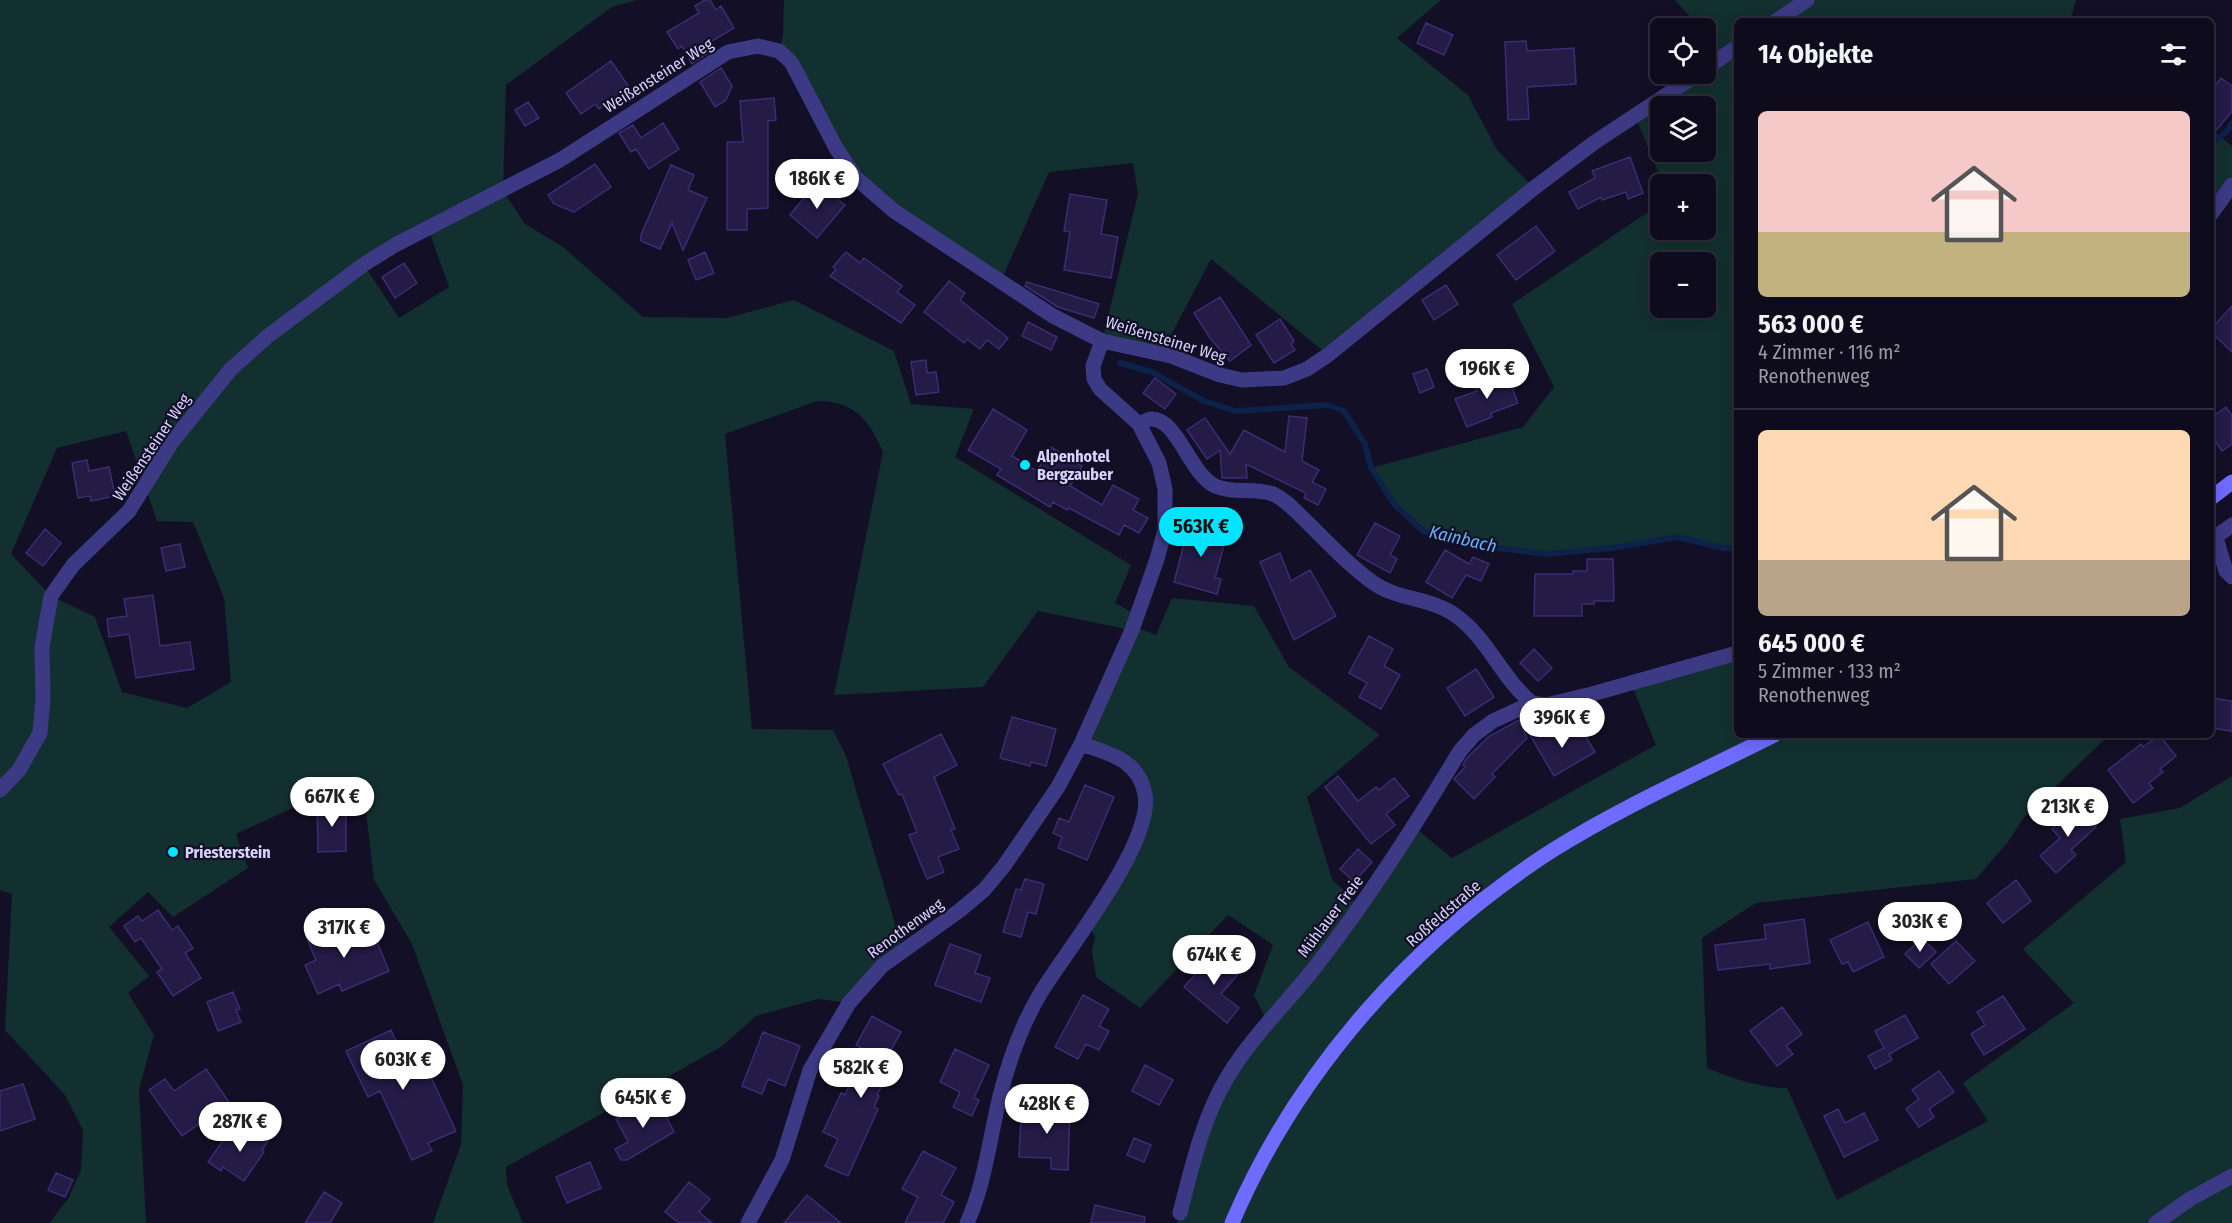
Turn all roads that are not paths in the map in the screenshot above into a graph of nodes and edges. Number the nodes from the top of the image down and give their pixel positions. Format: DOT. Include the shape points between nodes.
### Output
graph roads {
  1 [pos="1807,0"];
  2 [pos="1780,18"];
  3 [pos="1734,49"];
  4 [pos="1716,61"];
  5 [pos="1683,84"];
  6 [pos="2232,185"];
  7 [pos="2214,210"];
  8 [pos="1102,341"];
  9 [pos="1139,424"];
  10 [pos="2232,482"];
  11 [pos="2214,496"];
  12 [pos="2232,525"];
  13 [pos="2214,538"];
  14 [pos="2214,541"];
  15 [pos="2232,577"];
  16 [pos="1734,654"];
  17 [pos="1532,703"];
  18 [pos="1768,738"];
  19 [pos="1082,744"];
  20 [pos="0,790"];
  21 [pos="2232,1176"];
  22 [pos="1180,1213"];
  23 [pos="748,1223"];
  24 [pos="968,1223"];
  25 [pos="1232,1223"];
  26 [pos="2156,1223"];
  1 -- 2 [label="street"];
  3 -- 4 [label="street"];
  5 -- 8 [label="street, Weißensteiner Weg" via="1534,188 1307,369 1284,378 1242,380 1171,356"];
  6 -- 7 [label="street"];
  8 -- 9 [label="street, Renothenweg" via="1093,366 1094,379"];
  8 -- 20 [label="street, Weißensteiner Weg" via="1000,283 873,194 845,165 791,62 779,51 759,46 728,52 560,160 371,260 268,336 231,369 172,442 129,511 73,565 51,596 42,647 40,733 19,770"];
  9 -- 17 [label="street" via="1151,419 1171,429 1195,468 1209,482 1224,489 1274,494 1285,501 1384,589 1434,603 1456,616 1490,653 1517,691"];
  9 -- 19 [label="street, Renothenweg" via="1161,472 1167,508 1165,530 1137,615"];
  10 -- 11 [label="main road"];
  12 -- 13 [label="street"];
  14 -- 15 [label="street"];
  16 -- 17 [label="street, Mühlauer Freie" via="1592,694 1546,705"];
  17 -- 22 [label="street, Mühlauer Freie" via="1493,721 1460,751 1382,876 1315,967 1250,1044 1212,1108"];
  18 -- 25 [label="main road, Roßfeldstraße" via="1554,850 1498,888 1426,949 1347,1032 1298,1101 1250,1180"];
  19 -- 23 [label="street, Renothenweg" via="1031,828 984,890 882,966 849,1003 810,1070 782,1160"];
  19 -- 24 [label="street" via="1120,757 1138,776 1145,796 1143,818 1117,877 1039,996 1019,1036 999,1100 979,1196"];
  21 -- 26 [label="street"];
}
